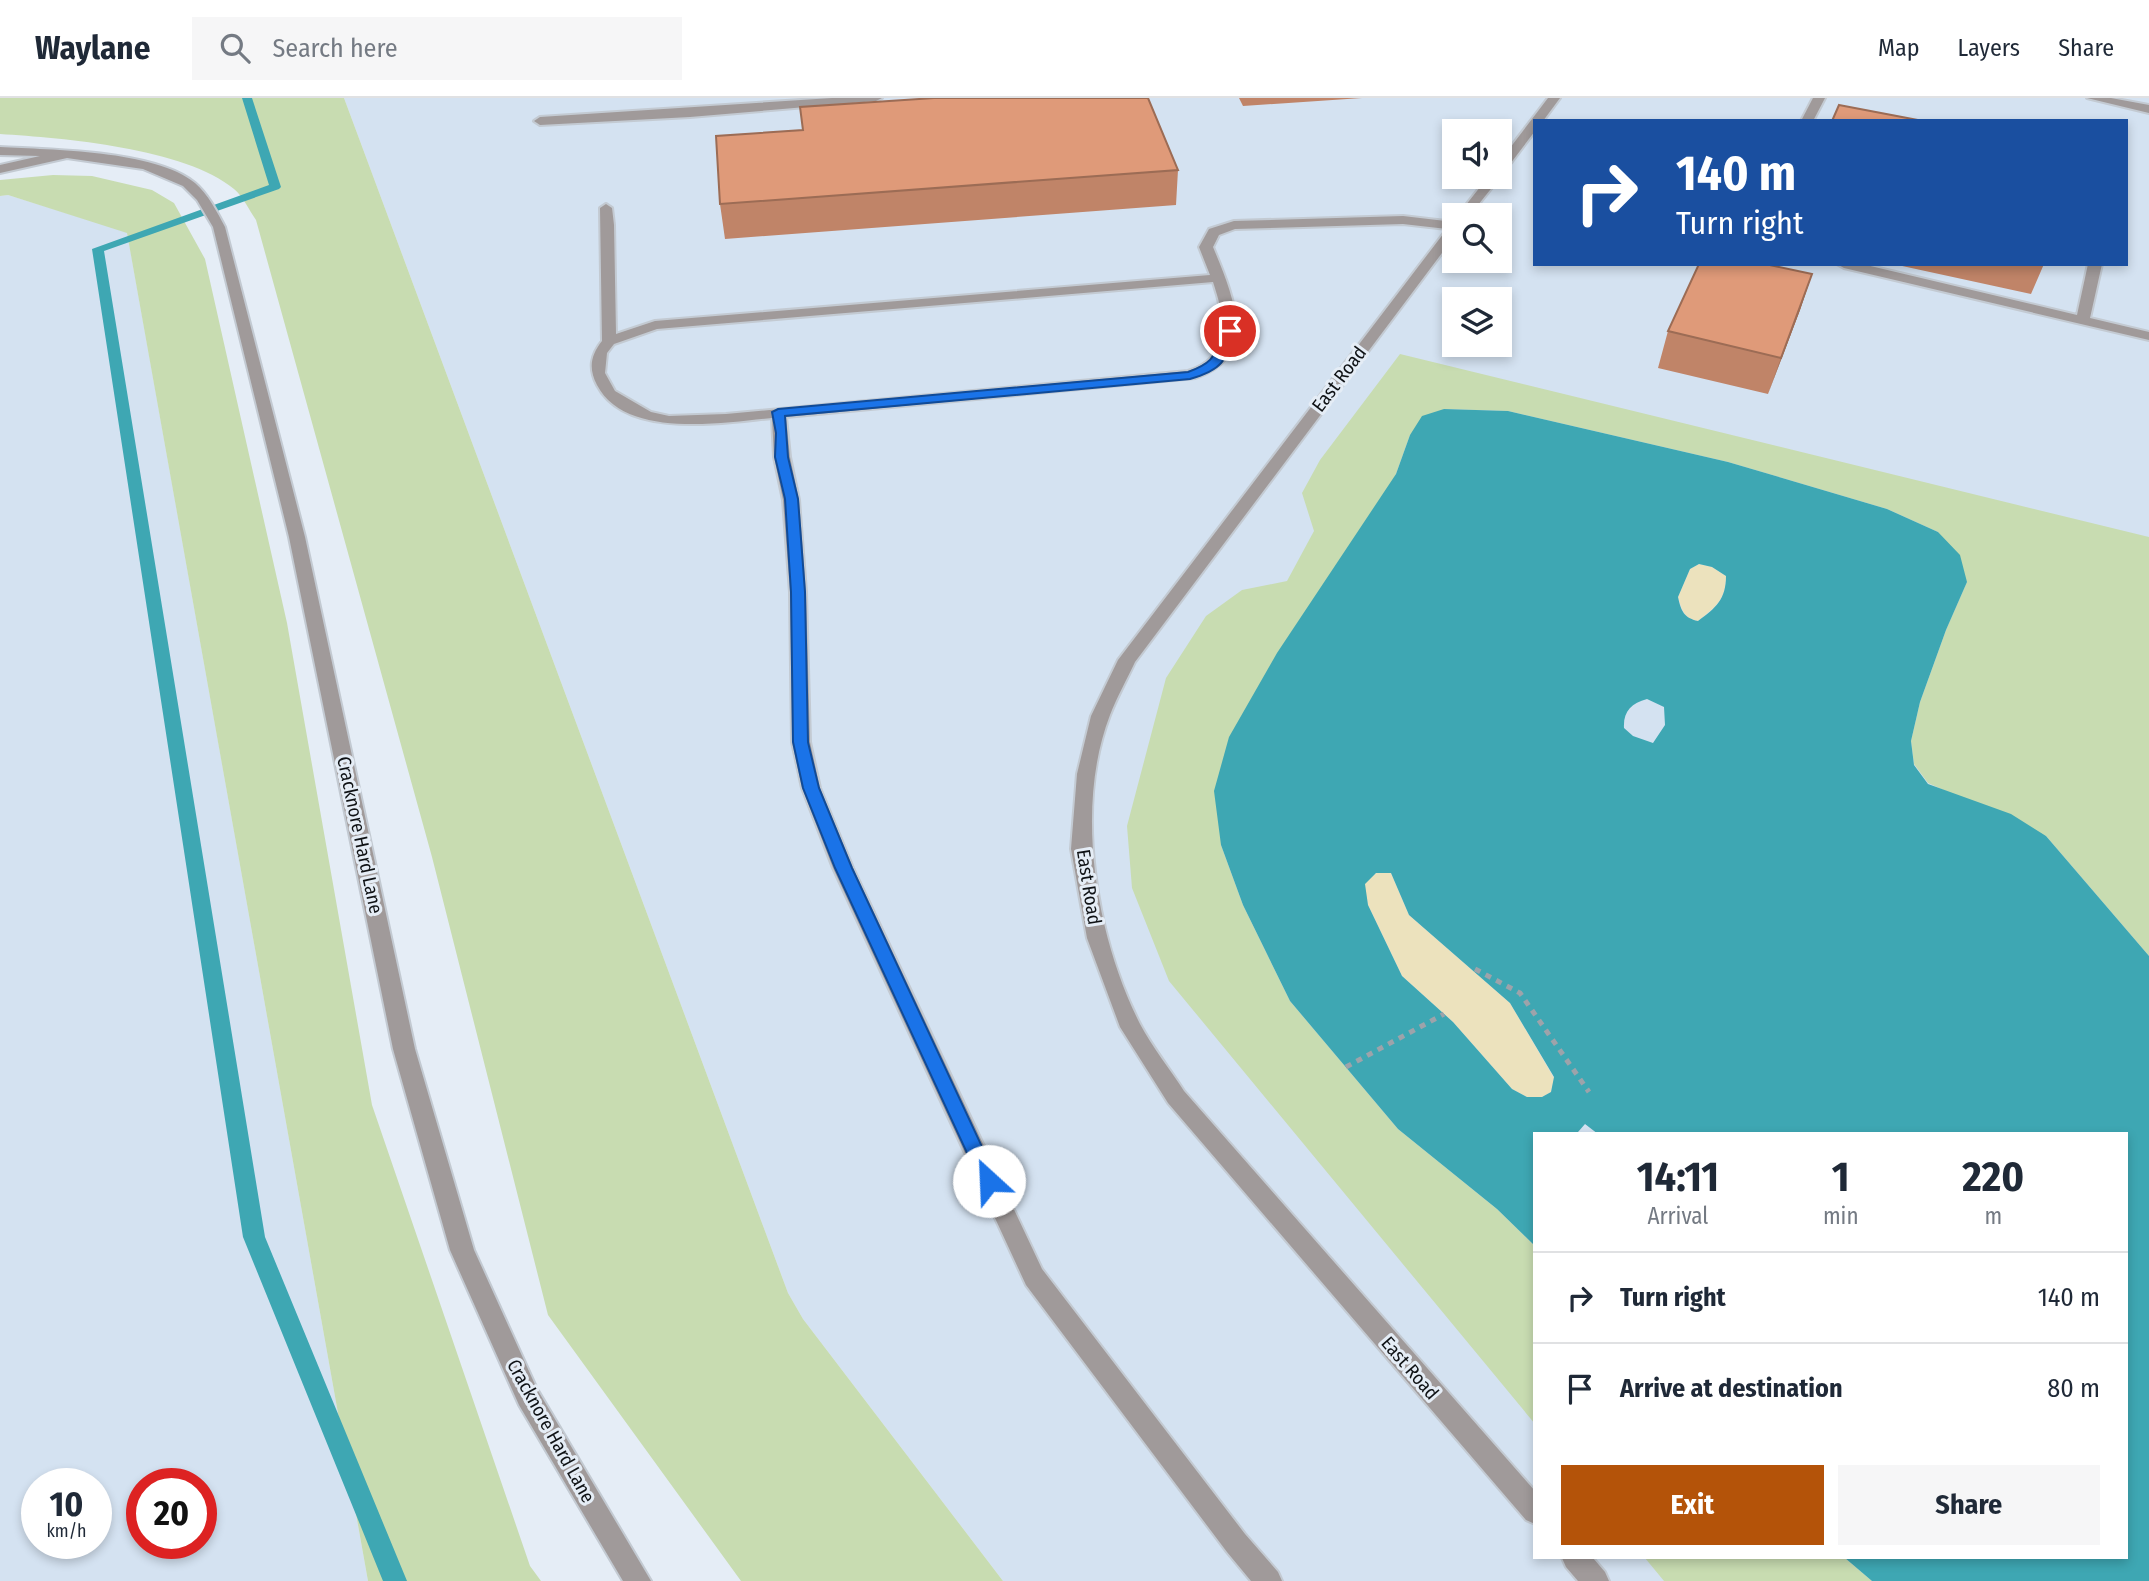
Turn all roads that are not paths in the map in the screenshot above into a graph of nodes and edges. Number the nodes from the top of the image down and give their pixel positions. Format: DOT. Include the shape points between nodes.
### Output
graph roads {
  1 [pos="876,98"];
  2 [pos="1554,98"];
  3 [pos="1819,98"];
  4 [pos="2093,98"];
  5 [pos="2127,105"];
  6 [pos="2149,109"];
  7 [pos="1538,119"];
  8 [pos="1808,119"];
  9 [pos="2124,119"];
  10 [pos="540,121"];
  11 [pos="1533,126"];
  12 [pos="0,151"];
  13 [pos="1512,153"];
  14 [pos="66,154"];
  15 [pos="0,169"];
  16 [pos="1485,189"];
  17 [pos="1473,203"];
  18 [pos="606,208"];
  19 [pos="1442,225"];
  20 [pos="1442,243"];
  21 [pos="1853,266"];
  22 [pos="2095,266"];
  23 [pos="1217,278"];
  24 [pos="2083,320"];
  25 [pos="2149,336"];
  26 [pos="609,341"];
  27 [pos="778,412"];
  28 [pos="1533,1509"];
  29 [pos="1576,1559"];
  30 [pos="638,1581"];
  31 [pos="1269,1581"];
  32 [pos="1596,1581"];
  1 -- 10 [label="lane"];
  2 -- 7 [label="lane"];
  3 -- 8 [label="lane"];
  4 -- 5 [label="lane"];
  5 -- 6 [label="lane"];
  5 -- 9 [label="lane"];
  11 -- 13 [label="lane"];
  12 -- 14 [label="lane, Cracknore Hard Lane"];
  14 -- 15 [label="lane, Cracknore Hard Lane"];
  14 -- 30 [label="lane, Cracknore Hard Lane" via="122,162 187,183 206,203 219,227 297,537 404,1049 462,1250 528,1397"];
  16 -- 17 [label="lane"];
  18 -- 26 [label="lane" via="611,254"];
  19 -- 23 [label="lane" via="1403,220 1234,225 1214,232 1206,247"];
  20 -- 28 [label="lane, East Road" via="1127,660 1097,728 1086,774 1081,849 1097,938 1131,1027 1176,1097"];
  21 -- 24 [label="lane"];
  22 -- 24 [label="lane"];
  23 -- 26 [label="lane" via="655,325"];
  23 -- 27 [label="lane" via="1230,331 1221,358 1190,375"];
  24 -- 25 [label="lane"];
  26 -- 27 [label="lane" via="600,353 598,373 609,394 647,416 688,420"];
  27 -- 31 [label="lane" via="792,499 801,742 811,788 844,868 1034,1277"];
  29 -- 32 [label="lane"];
}
